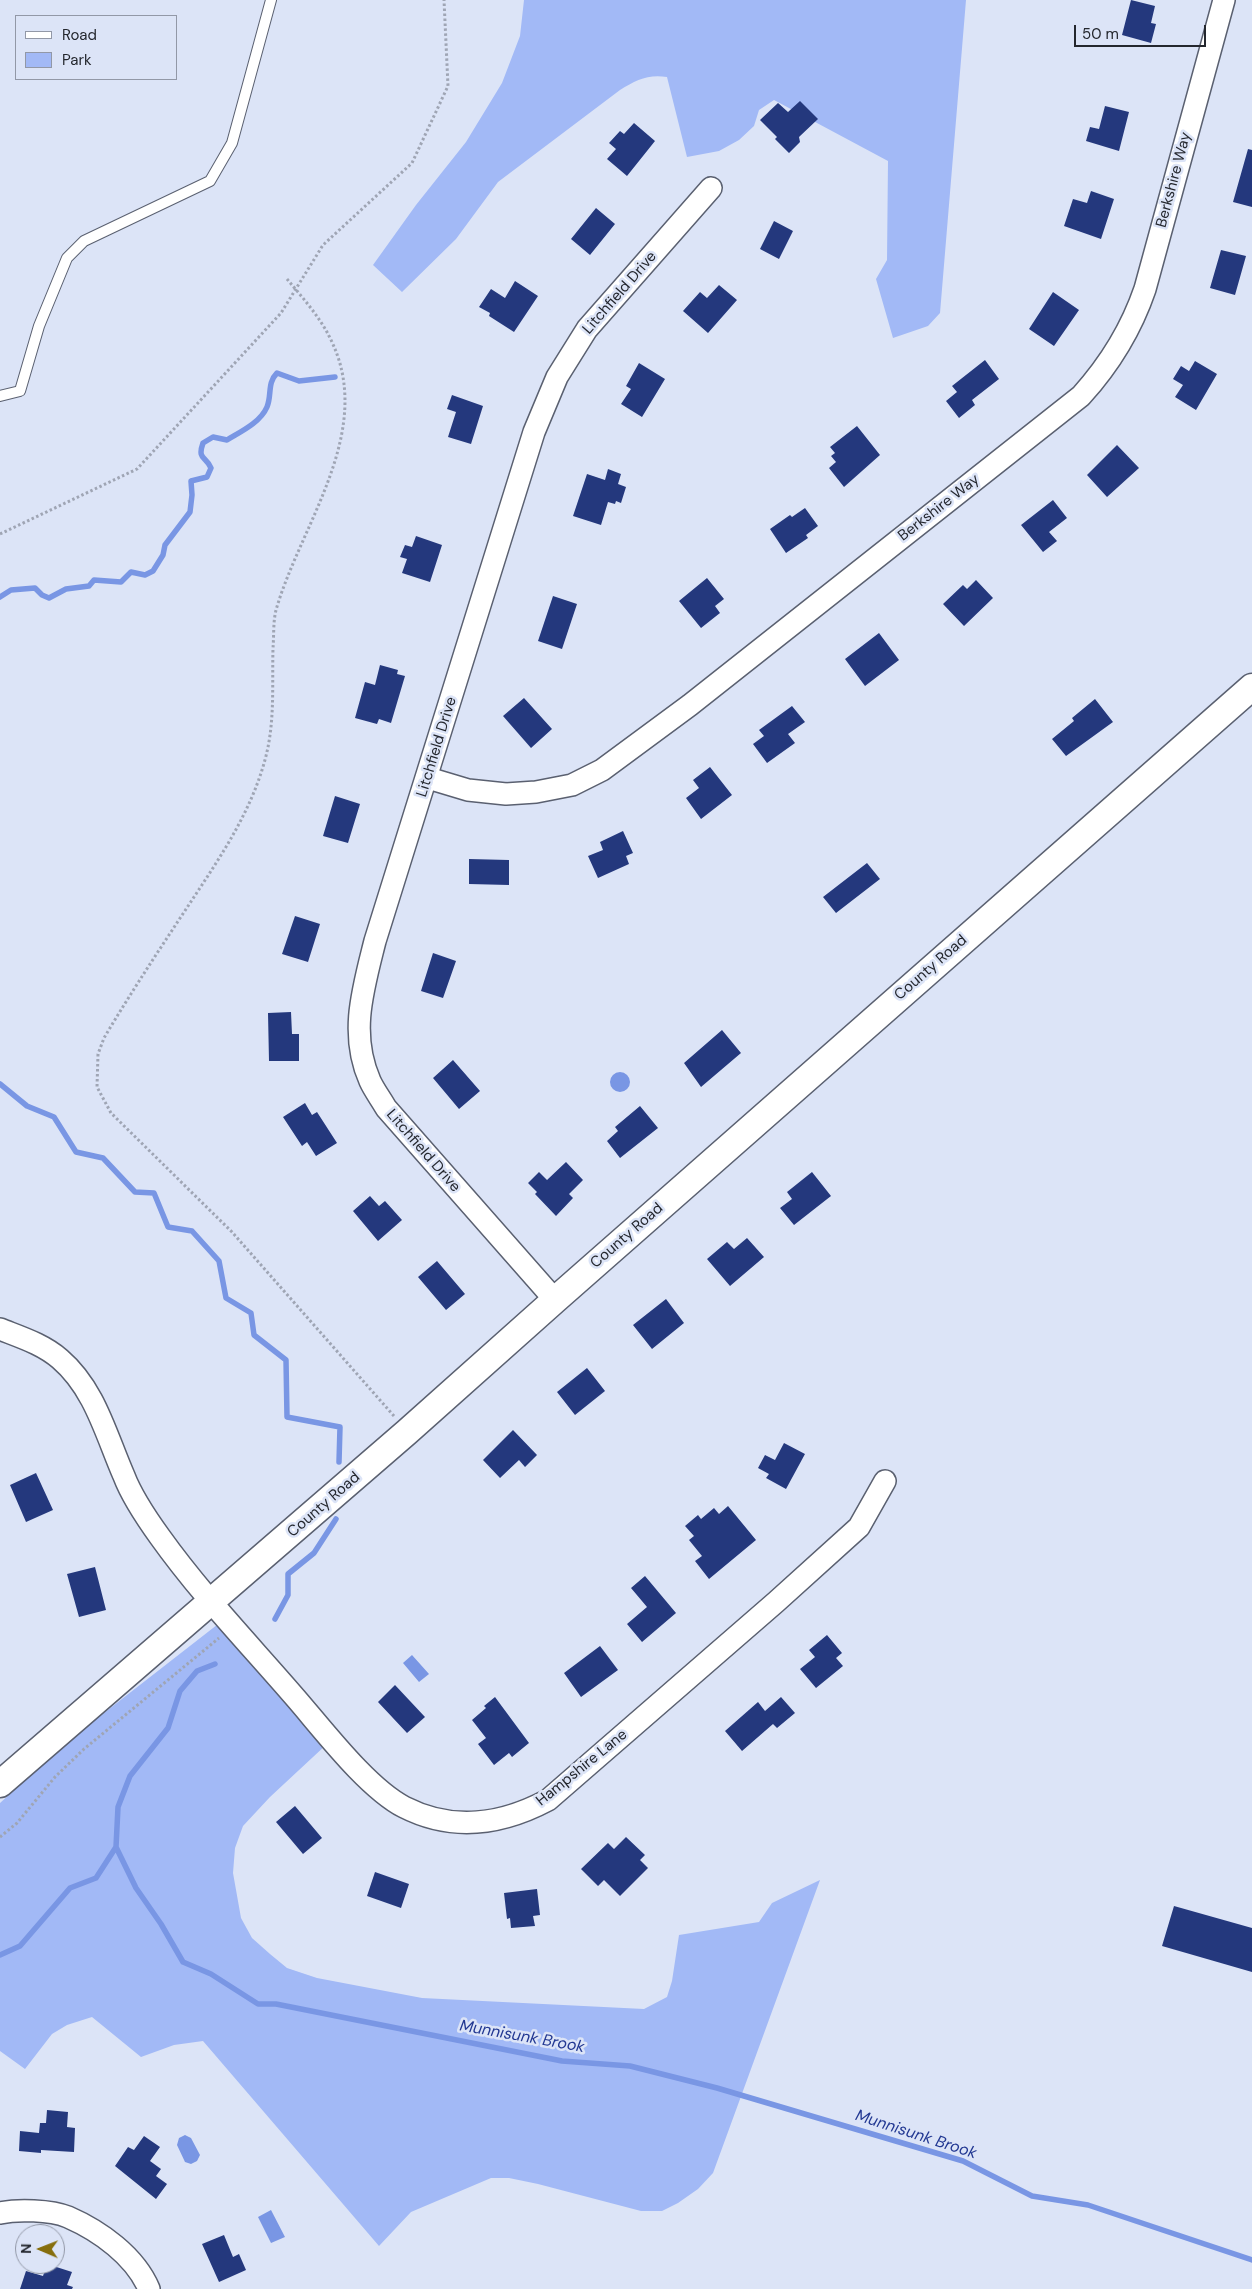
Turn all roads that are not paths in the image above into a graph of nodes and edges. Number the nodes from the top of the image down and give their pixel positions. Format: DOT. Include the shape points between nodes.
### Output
graph roads {
  1 [pos="271,0"];
  2 [pos="1224,0"];
  3 [pos="711,188"];
  4 [pos="0,396"];
  5 [pos="1252,687"];
  6 [pos="428,778"];
  7 [pos="555,1300"];
  8 [pos="0,1329"];
  9 [pos="885,1481"];
  10 [pos="211,1602"];
  11 [pos="0,1784"];
  12 [pos="0,2212"];
  13 [pos="149,2289"];
  1 -- 4 [label="lane" via="232,143 210,181 84,241 67,258 39,326 20,391"];
  2 -- 6 [label="street, Berkshire Way" via="1146,289 1119,346 1104,370 1081,396 697,699 602,770 572,784 529,793 468,790"];
  3 -- 6 [label="street, Litchfield Drive" via="587,329 557,377 534,432"];
  5 -- 7 [label="street, County Road"];
  6 -- 7 [label="street, Litchfield Drive" via="375,941 358,1016 358,1042 370,1081 386,1108"];
  7 -- 10 [label="street, County Road"];
  8 -- 10 [label="street, Hampshire Lane" via="32,1341 60,1358 83,1385 102,1418 124,1478 160,1537"];
  9 -- 10 [label="street, Hampshire Lane" via="859,1527 776,1602 548,1800 524,1813 501,1820 442,1821 403,1807 367,1779"];
  10 -- 11 [label="street, County Road"];
  12 -- 13 [label="street" via="17,2209 67,2216 111,2240 144,2277"];
}
